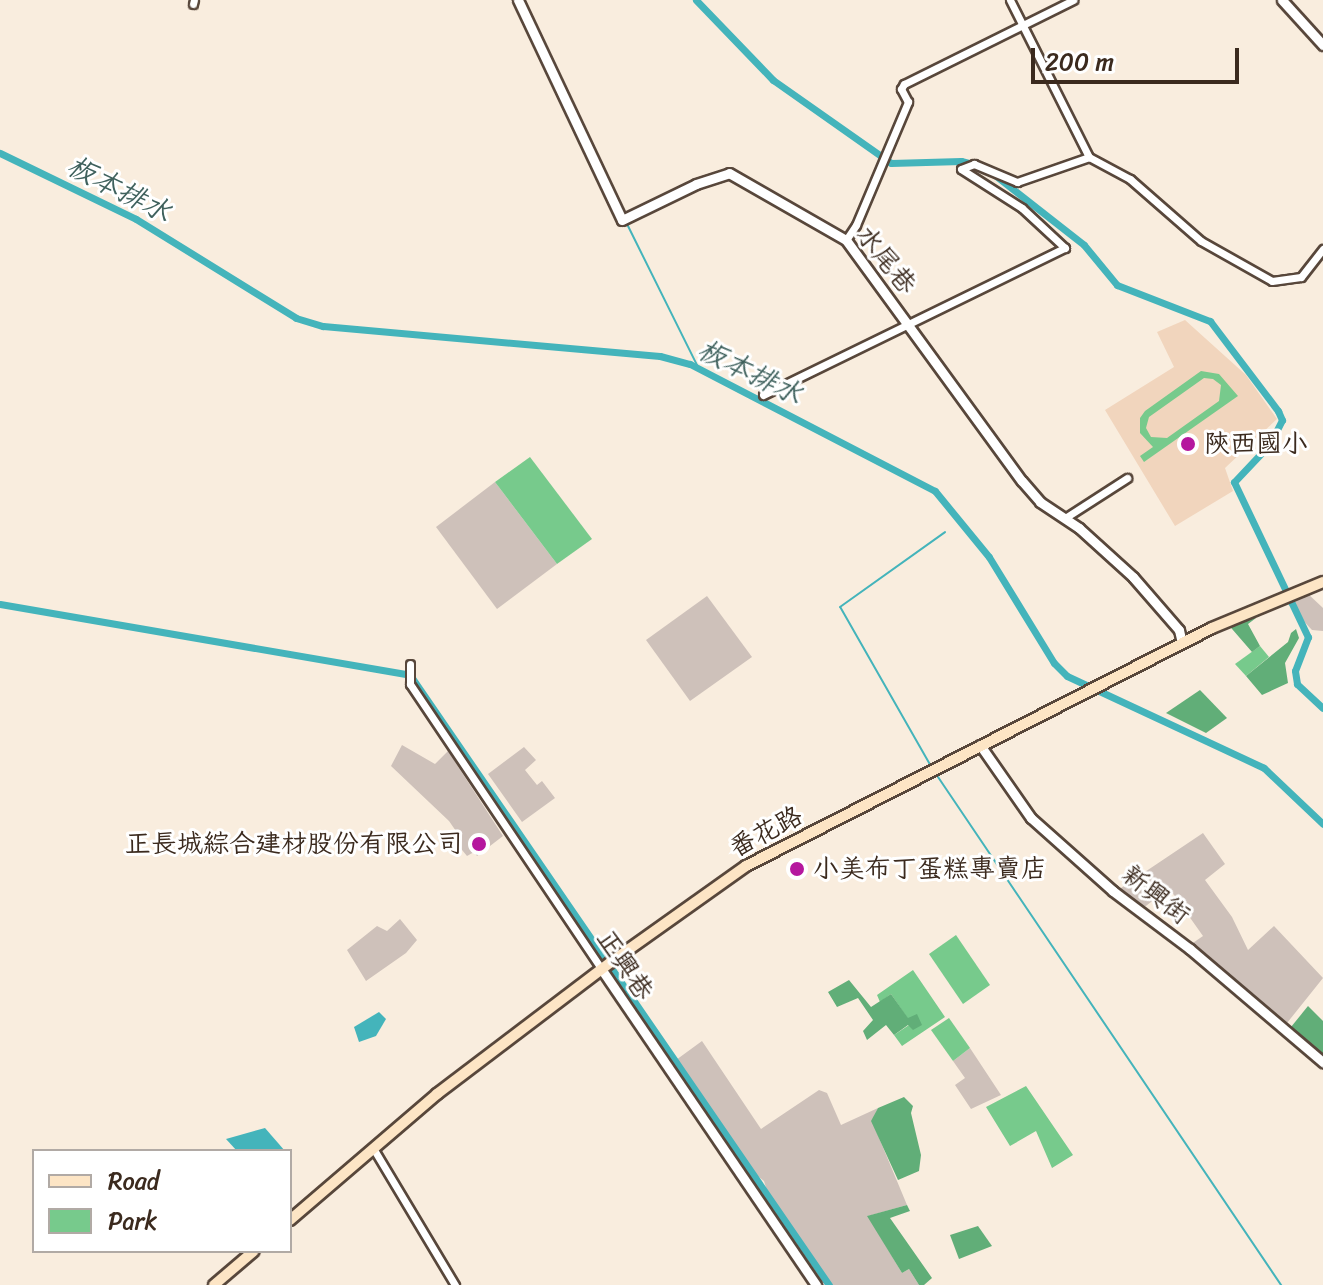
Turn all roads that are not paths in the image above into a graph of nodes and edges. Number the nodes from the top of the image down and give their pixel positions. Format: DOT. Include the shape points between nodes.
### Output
graph roads {
  1 [pos="518,0"];
  2 [pos="1010,0"];
  3 [pos="1073,0"];
  4 [pos="1282,0"];
  5 [pos="1023,25"];
  6 [pos="1323,45"];
  7 [pos="1089,157"];
  8 [pos="846,240"];
  9 [pos="1323,249"];
  10 [pos="908,324"];
  11 [pos="763,395"];
  12 [pos="1127,478"];
  13 [pos="1065,518"];
  14 [pos="1323,582"];
  15 [pos="1182,643"];
  16 [pos="410,664"];
  17 [pos="980,745"];
  18 [pos="602,970"];
  19 [pos="1323,1062"];
  20 [pos="373,1148"];
  21 [pos="292,1218"];
  22 [pos="252,1253"];
  23 [pos="214,1285"];
  24 [pos="455,1285"];
  25 [pos="816,1285"];
  1 -- 8 [label="street, 水尾巷" via="622,220 729,173"];
  2 -- 5 [label="street"];
  3 -- 5 [label="street"];
  4 -- 6 [label="street"];
  5 -- 7 [label="street"];
  5 -- 8 [label="street" via="904,84 901,89 908,102"];
  7 -- 9 [label="street" via="1136,183 1201,241 1272,281 1301,277"];
  7 -- 10 [label="street" via="1017,182 974,164 961,169 1022,208 1065,248"];
  8 -- 10 [label="street, 水尾巷"];
  10 -- 11 [label="street"];
  10 -- 13 [label="street, 水尾巷" via="1022,481 1040,502"];
  12 -- 13 [label="street"];
  13 -- 15 [label="street, 水尾巷" via="1133,577 1179,630"];
  14 -- 15 [label="main road, 番花路"];
  15 -- 17 [label="main road, 番花路"];
  16 -- 18 [label="street, 正興巷" via="410,684"];
  17 -- 18 [label="main road, 番花路" via="746,866"];
  17 -- 19 [label="street, 新興街" via="1031,818"];
  18 -- 20 [label="main road, 番花路"];
  18 -- 25 [label="street, 正興巷"];
  20 -- 21 [label="main road, 番花路"];
  20 -- 24 [label="street"];
  22 -- 23 [label="main road"];
}
